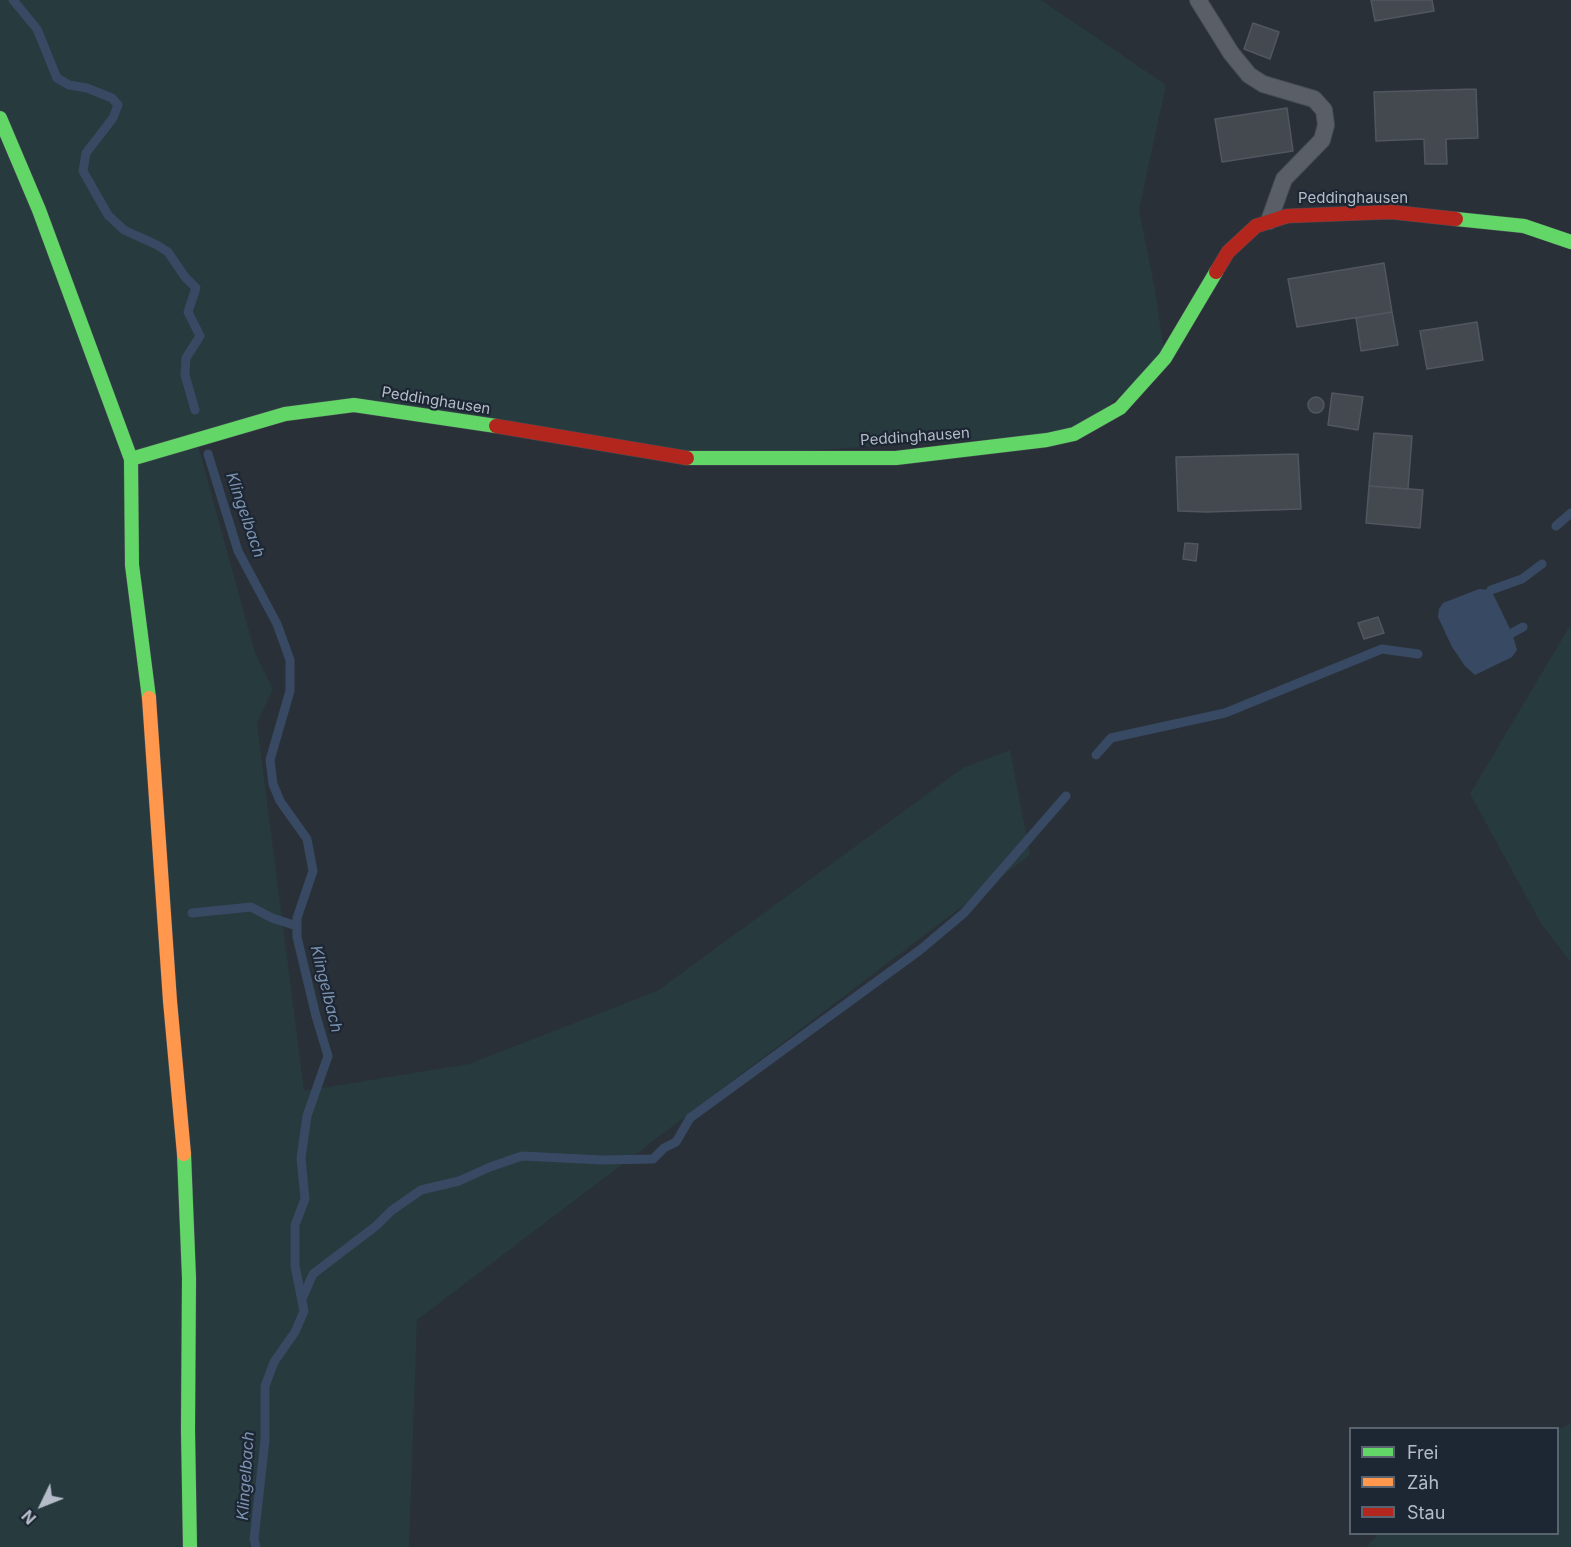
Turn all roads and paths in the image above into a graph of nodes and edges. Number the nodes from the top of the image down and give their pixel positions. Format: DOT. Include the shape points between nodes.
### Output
graph roads {
  1 [pos="1198,0"];
  2 [pos="0,118"];
  3 [pos="1268,222"];
  4 [pos="1571,242"];
  5 [pos="131,459"];
  6 [pos="190,1547"];
  1 -- 3 [label="lane" via="1249,75 1263,84 1314,99 1324,110 1322,140 1284,179"];
  2 -- 5 [label="street" via="39,210"];
  3 -- 4 [label="street, Peddinghausen" via="1287,216 1391,212 1524,226"];
  3 -- 5 [label="street, Peddinghausen" via="1256,226 1228,252 1165,358 1120,408 1074,434 1047,440 896,458 686,458 354,405 285,414"];
  5 -- 6 [label="street" via="132,565 148,683 183,1133 189,1278"];
}
